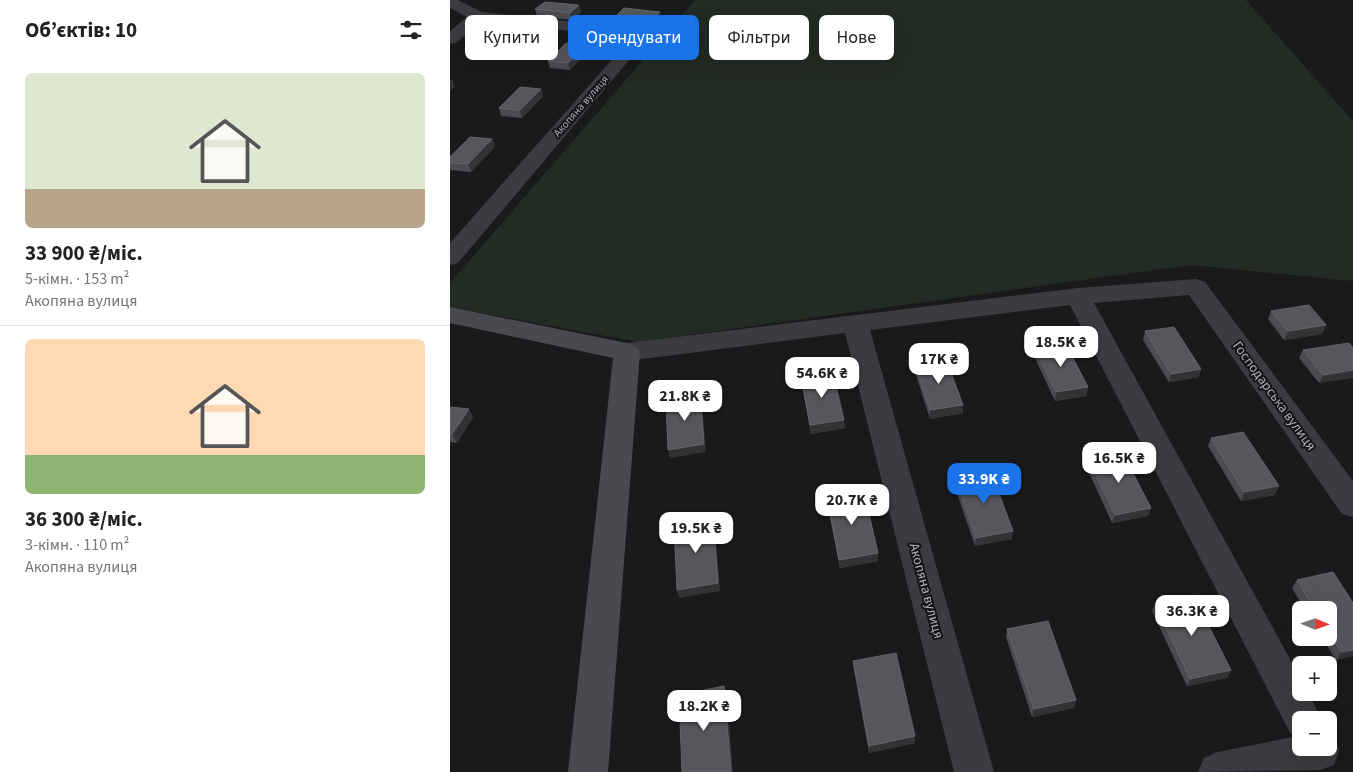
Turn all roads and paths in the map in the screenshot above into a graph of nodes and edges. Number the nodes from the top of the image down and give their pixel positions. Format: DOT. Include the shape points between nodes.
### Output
graph roads {
  1 [pos="450,2"];
  2 [pos="476,15"];
  3 [pos="558,25"];
  4 [pos="465,27"];
  5 [pos="450,39"];
  6 [pos="450,258"];
  7 [pos="1078,296"];
  8 [pos="450,315"];
  9 [pos="855,324"];
  10 [pos="627,352"];
  11 [pos="1353,505"];
  12 [pos="1299,711"];
  13 [pos="1292,747"];
  14 [pos="588,772"];
  15 [pos="974,772"];
  16 [pos="1218,772"];
  1 -- 2 [label="street, Акопяна вулиця"];
  3 -- 6 [label="street, Акопяна вулиця" via="643,34"];
  4 -- 5 [label="street"];
  7 -- 9 [label="street"];
  7 -- 11 [label="street, Господарська вулиця" via="1196,287"];
  7 -- 12 [label="street"];
  8 -- 10 [label="main road"];
  9 -- 10 [label="street"];
  9 -- 15 [label="street, Акопяна вулиця"];
  10 -- 14 [label="main road"];
  13 -- 16 [label="street"];
}
